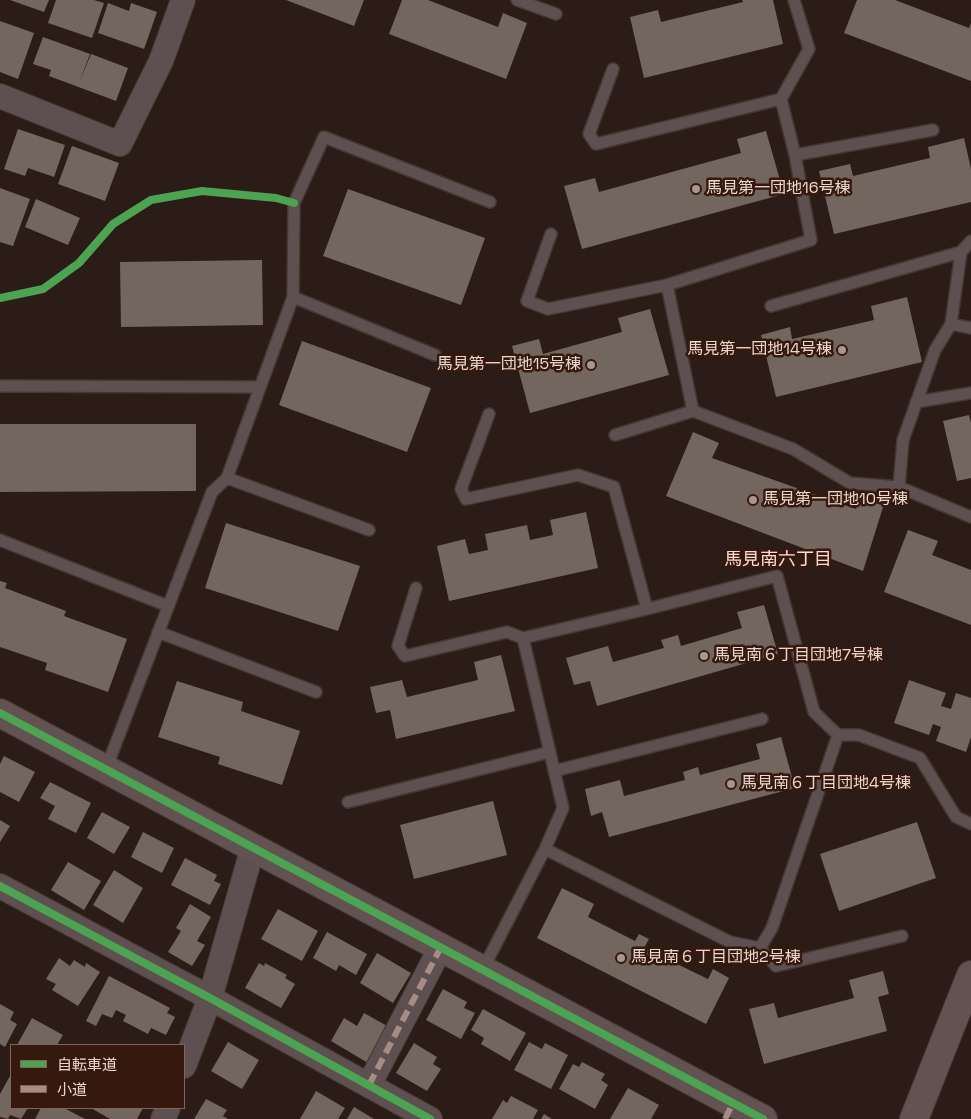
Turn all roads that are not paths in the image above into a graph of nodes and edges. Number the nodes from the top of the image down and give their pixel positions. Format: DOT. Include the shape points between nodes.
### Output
graph roads {
  1 [pos="183,0"];
  2 [pos="517,0"];
  3 [pos="794,0"];
  4 [pos="556,14"];
  5 [pos="613,69"];
  6 [pos="781,99"];
  7 [pos="2,102"];
  8 [pos="933,130"];
  9 [pos="794,155"];
  10 [pos="490,202"];
  11 [pos="551,234"];
  12 [pos="971,241"];
  13 [pos="960,252"];
  14 [pos="667,284"];
  15 [pos="293,297"];
  16 [pos="771,306"];
  17 [pos="952,324"];
  18 [pos="971,328"];
  19 [pos="435,356"];
  20 [pos="0,386"];
  21 [pos="260,387"];
  22 [pos="971,393"];
  23 [pos="916,402"];
  24 [pos="693,411"];
  25 [pos="489,414"];
  26 [pos="615,436"];
  27 [pos="227,478"];
  28 [pos="899,487"];
  29 [pos="971,518"];
  30 [pos="369,530"];
  31 [pos="0,540"];
  32 [pos="416,588"];
  33 [pos="168,606"];
  34 [pos="647,609"];
  35 [pos="158,632"];
  36 [pos="523,638"];
  37 [pos="316,692"];
  38 [pos="0,713"];
  39 [pos="762,719"];
  40 [pos="838,735"];
  41 [pos="550,752"];
  42 [pos="106,769"];
  43 [pos="554,771"];
  44 [pos="348,802"];
  45 [pos="971,824"];
  46 [pos="254,847"];
  47 [pos="545,849"];
  48 [pos="0,886"];
  49 [pos="902,936"];
  50 [pos="441,947"];
  51 [pos="760,948"];
  52 [pos="483,969"];
  53 [pos="971,976"];
  54 [pos="210,998"];
  55 [pos="185,1063"];
  56 [pos="369,1085"];
  57 [pos="729,1111"];
  58 [pos="430,1119"];
  59 [pos="763,1119"];
  60 [pos="914,1119"];
  1 -- 7 [label="street" via="161,61 120,144"];
  2 -- 4 [label="lane"];
  3 -- 6 [label="lane" via="809,48"];
  5 -- 6 [label="lane" via="589,134 596,144"];
  6 -- 9 [label="lane"];
  8 -- 9 [label="lane"];
  9 -- 14 [label="lane" via="811,240"];
  10 -- 15 [label="lane" via="324,137 294,203"];
  11 -- 14 [label="lane" via="527,301 548,309"];
  12 -- 13 [label="lane"];
  13 -- 16 [label="lane"];
  13 -- 17 [label="lane"];
  14 -- 24 [label="lane"];
  15 -- 19 [label="lane"];
  15 -- 21 [label="lane"];
  17 -- 18 [label="lane"];
  17 -- 23 [label="lane" via="934,350"];
  20 -- 21 [label="lane"];
  21 -- 27 [label="lane"];
  22 -- 23 [label="lane"];
  23 -- 28 [label="lane" via="903,440"];
  24 -- 26 [label="lane"];
  24 -- 28 [label="lane" via="793,449 850,483"];
  25 -- 34 [label="lane" via="461,489 466,499 578,475 614,487"];
  27 -- 30 [label="lane"];
  27 -- 33 [label="lane" via="212,492"];
  28 -- 29 [label="lane"];
  31 -- 33 [label="lane"];
  32 -- 36 [label="lane" via="398,646 405,656 507,632"];
  33 -- 35 [label="lane"];
  34 -- 36 [label="lane"];
  34 -- 40 [label="lane" via="777,576 814,712"];
  35 -- 37 [label="lane"];
  35 -- 42 [label="lane"];
  36 -- 41 [label="lane"];
  38 -- 42 [label="street"];
  39 -- 43 [label="lane"];
  40 -- 45 [label="lane" via="859,735 920,758 956,817"];
  40 -- 51 [label="lane" via="772,928"];
  41 -- 43 [label="lane"];
  41 -- 44 [label="lane"];
  42 -- 46 [label="street"];
  43 -- 47 [label="lane" via="563,808"];
  46 -- 50 [label="street"];
  46 -- 54 [label="street"];
  47 -- 51 [label="lane" via="730,942"];
  47 -- 52 [label="lane"];
  48 -- 54 [label="street"];
  49 -- 51 [label="lane" via="776,966"];
  50 -- 52 [label="street"];
  50 -- 56 [label="street"];
  52 -- 57 [label="street"];
  53 -- 60 [label="street"];
  54 -- 55 [label="street"];
  54 -- 56 [label="street"];
  56 -- 58 [label="street"];
  57 -- 59 [label="street"];
}
